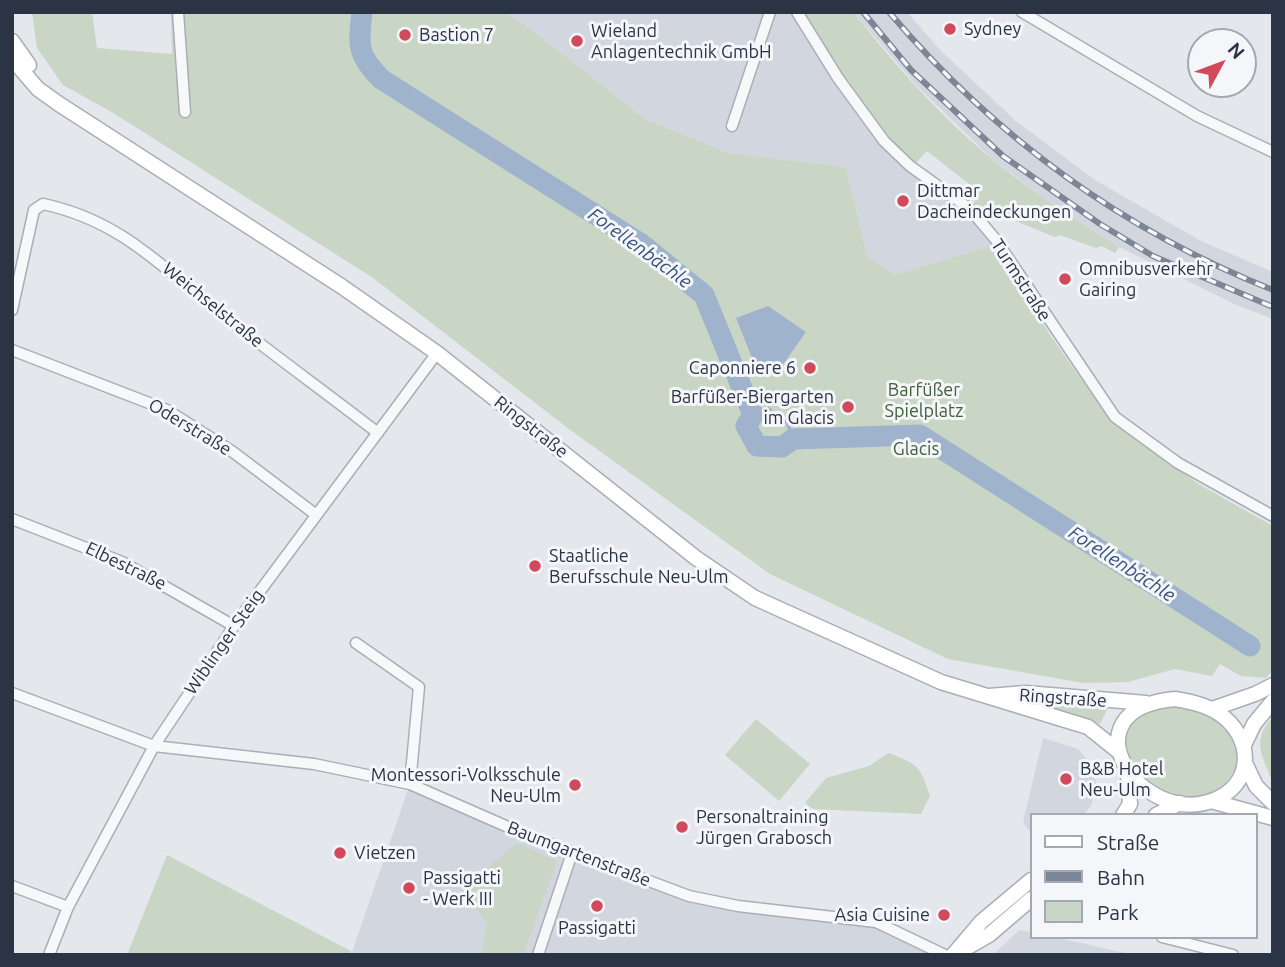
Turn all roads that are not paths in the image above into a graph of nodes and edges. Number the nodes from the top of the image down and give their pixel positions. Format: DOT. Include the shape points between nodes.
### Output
graph roads {
  1 [pos="178,12"];
  2 [pos="770,12"];
  3 [pos="797,12"];
  4 [pos="1022,12"];
  5 [pos="12,40"];
  6 [pos="12,59"];
  7 [pos="185,113"];
  8 [pos="732,126"];
  9 [pos="97,127"];
  10 [pos="1273,152"];
  11 [pos="12,310"];
  12 [pos="12,350"];
  13 [pos="437,353"];
  14 [pos="378,433"];
  15 [pos="315,514"];
  16 [pos="1273,516"];
  17 [pos="12,519"];
  18 [pos="233,626"];
  19 [pos="356,643"];
  20 [pos="1273,685"];
  21 [pos="12,693"];
  22 [pos="980,697"];
  23 [pos="1273,701"];
  24 [pos="1146,703"];
  25 [pos="1212,709"];
  26 [pos="1244,745"];
  27 [pos="154,746"];
  28 [pos="1118,751"];
  29 [pos="1246,765"];
  30 [pos="1128,774"];
  31 [pos="410,784"];
  32 [pos="1211,801"];
  33 [pos="1180,803"];
  34 [pos="1273,803"];
  35 [pos="1124,813"];
  36 [pos="1160,813"];
  37 [pos="1255,813"];
  38 [pos="572,853"];
  39 [pos="1030,881"];
  40 [pos="12,886"];
  41 [pos="1016,891"];
  42 [pos="1029,904"];
  43 [pos="68,907"];
  44 [pos="1170,939"];
  45 [pos="49,955"];
  46 [pos="538,955"];
  47 [pos="945,955"];
  48 [pos="954,955"];
  49 [pos="1233,955"];
  1 -- 7 [label="street"];
  2 -- 8 [label="street"];
  3 -- 16 [label="street, Turmstraße" via="884,141 970,209 996,240 1115,417 1188,469"];
  4 -- 10 [label="street" via="1197,116"];
  5 -- 9 [label="main road, Ringstraße" via="52,91"];
  6 -- 9 [label="main road, Ringstraße" via="38,89"];
  9 -- 13 [label="main road, Ringstraße"];
  11 -- 14 [label="street, Weichselstraße" via="25,240 37,206 86,216 140,246"];
  12 -- 15 [label="street, Oderstraße" via="167,410 222,444"];
  13 -- 14 [label="street, Wiblinger Steig"];
  13 -- 22 [label="main road, Ringstraße" via="696,558 755,598 901,667"];
  14 -- 15 [label="street, Wiblinger Steig"];
  15 -- 18 [label="street, Wiblinger Steig"];
  17 -- 18 [label="street, Elbestraße" via="122,562"];
  18 -- 27 [label="street, Wiblinger Steig"];
  19 -- 31 [label="street" via="419,687"];
  20 -- 25 [label="main road"];
  21 -- 27 [label="street, Baumgartenstraße"];
  22 -- 24 [label="main road, Ringstraße" via="1026,693"];
  22 -- 28 [label="main road, Ringstraße" via="1075,722"];
  23 -- 26 [label="main road"];
  24 -- 25 [label="main road" via="1175,699"];
  24 -- 28 [label="main road" via="1125,718 1118,730"];
  25 -- 26 [label="main road" via="1226,718"];
  26 -- 29 [label="main road"];
  27 -- 31 [label="street, Baumgartenstraße" via="314,764"];
  27 -- 43 [label="street, Wiblinger Steig"];
  28 -- 30 [label="main road"];
  29 -- 32 [label="main road" via="1236,785"];
  29 -- 34 [label="main road" via="1256,786"];
  30 -- 33 [label="main road" via="1145,789"];
  30 -- 35 [label="main road" via="1130,804"];
  31 -- 38 [label="street, Baumgartenstraße"];
  32 -- 33 [label="main road"];
  32 -- 37 [label="main road"];
  33 -- 36 [label="main road"];
  38 -- 46 [label="street"];
  38 -- 47 [label="street, Baumgartenstraße" via="703,900 876,922"];
  39 -- 41 [label="main road"];
  40 -- 43 [label="street"];
  41 -- 42 [label="street"];
  41 -- 48 [label="main road" via="981,922"];
  42 -- 48 [label="main road"];
  43 -- 45 [label="street, Wiblinger Steig"];
  44 -- 49 [label="street"];
}
